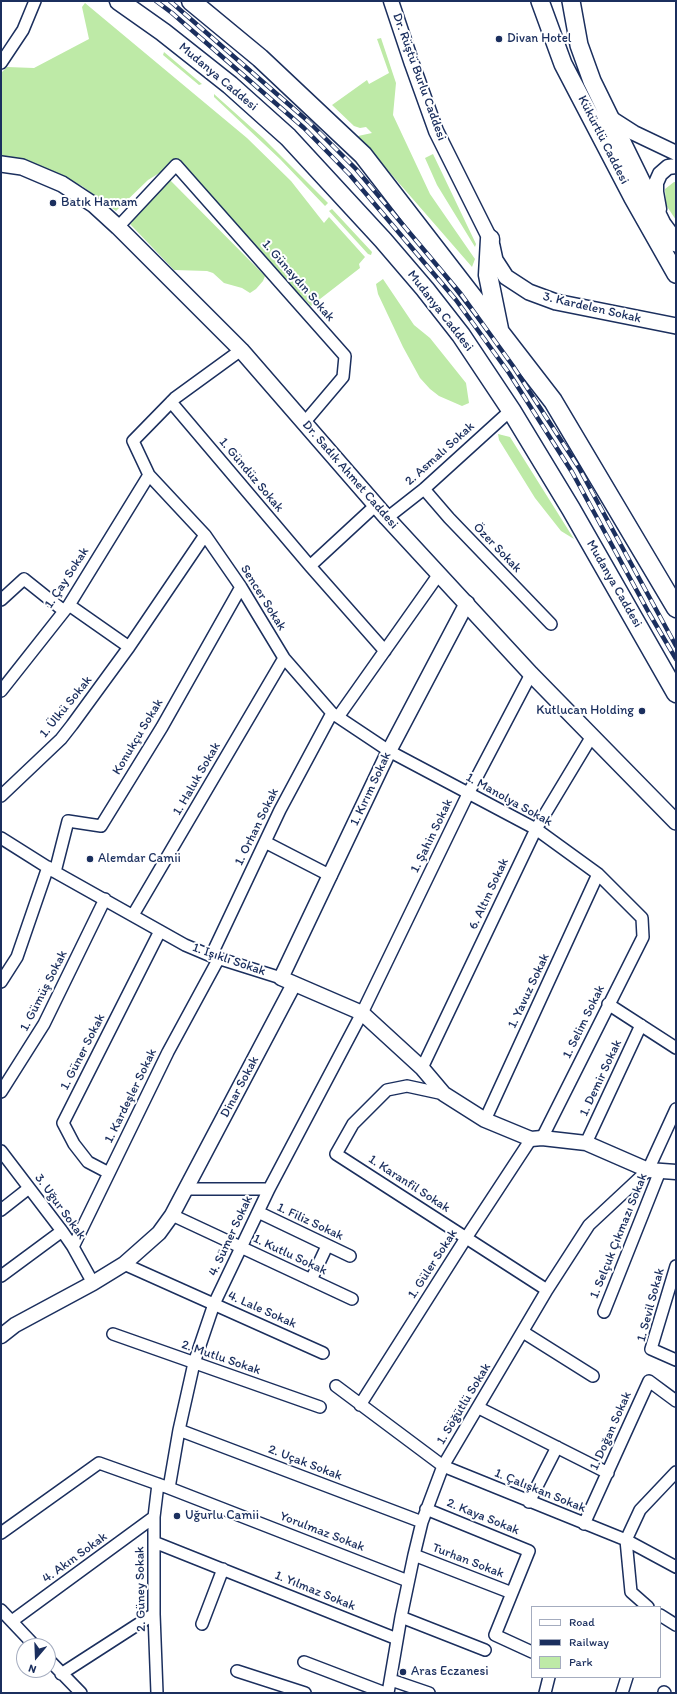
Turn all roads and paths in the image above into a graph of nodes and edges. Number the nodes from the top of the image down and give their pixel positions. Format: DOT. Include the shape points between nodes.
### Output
graph roads {
  1 [pos="35,1"];
  2 [pos="119,1"];
  3 [pos="191,1"];
  4 [pos="391,1"];
  5 [pos="540,1"];
  6 [pos="570,1"];
  7 [pos="1,63"];
  8 [pos="609,117"];
  9 [pos="676,153"];
  10 [pos="1,164"];
  11 [pos="676,166"];
  12 [pos="662,224"];
  13 [pos="118,227"];
  14 [pos="490,239"];
  15 [pos="676,244"];
  16 [pos="676,274"];
  17 [pos="676,326"];
  18 [pos="500,334"];
  19 [pos="241,350"];
  20 [pos="171,402"];
  21 [pos="510,410"];
  22 [pos="304,423"];
  23 [pos="149,475"];
  24 [pos="424,489"];
  25 [pos="376,504"];
  26 [pos="387,518"];
  27 [pos="205,535"];
  28 [pos="310,566"];
  29 [pos="440,574"];
  30 [pos="241,587"];
  31 [pos="1,600"];
  32 [pos="466,603"];
  33 [pos="66,608"];
  34 [pos="676,608"];
  35 [pos="551,624"];
  36 [pos="129,647"];
  37 [pos="385,651"];
  38 [pos="284,658"];
  39 [pos="531,674"];
  40 [pos="1,691"];
  41 [pos="676,693"];
  42 [pos="335,715"];
  43 [pos="592,736"];
  44 [pos="390,751"];
  45 [pos="468,794"];
  46 [pos="1,796"];
  47 [pos="676,822"];
  48 [pos="536,828"];
  49 [pos="1,838"];
  50 [pos="265,842"];
  51 [pos="52,870"];
  52 [pos="598,874"];
  53 [pos="330,876"];
  54 [pos="105,899"];
  55 [pos="133,915"];
  56 [pos="642,918"];
  57 [pos="160,931"];
  58 [pos="215,957"];
  59 [pos="3,976"];
  60 [pos="287,981"];
  61 [pos="608,1004"];
  62 [pos="362,1013"];
  63 [pos="641,1025"];
  64 [pos="676,1048"];
  65 [pos="422,1068"];
  66 [pos="1,1092"];
  67 [pos="444,1094"];
  68 [pos="676,1109"];
  69 [pos="485,1120"];
  70 [pos="537,1138"];
  71 [pos="586,1143"];
  72 [pos="1,1151"];
  73 [pos="336,1154"];
  74 [pos="654,1171"];
  75 [pos="676,1172"];
  76 [pos="109,1173"];
  77 [pos="29,1188"];
  78 [pos="186,1189"];
  79 [pos="269,1189"];
  80 [pos="1,1210"];
  81 [pos="258,1212"];
  82 [pos="172,1215"];
  83 [pos="62,1231"];
  84 [pos="466,1238"];
  85 [pos="327,1246"];
  86 [pos="241,1247"];
  87 [pos="73,1248"];
  88 [pos="350,1256"];
  89 [pos="124,1264"];
  90 [pos="676,1266"];
  91 [pos="1,1276"];
  92 [pos="311,1280"];
  93 [pos="93,1283"];
  94 [pos="547,1290"];
  95 [pos="352,1299"];
  96 [pos="214,1304"];
  97 [pos="604,1312"];
  98 [pos="523,1332"];
  99 [pos="113,1334"];
  100 [pos="1,1336"];
  101 [pos="323,1353"];
  102 [pos="676,1360"];
  103 [pos="194,1363"];
  104 [pos="593,1376"];
  105 [pos="336,1386"];
  106 [pos="676,1401"];
  107 [pos="360,1404"];
  108 [pos="320,1407"];
  109 [pos="479,1408"];
  110 [pos="179,1430"];
  111 [pos="557,1447"];
  112 [pos="443,1466"];
  113 [pos="676,1472"];
  114 [pos="608,1473"];
  115 [pos="158,1484"];
  116 [pos="170,1488"];
  117 [pos="529,1502"];
  118 [pos="426,1510"];
  119 [pos="154,1517"];
  120 [pos="422,1522"];
  121 [pos="584,1524"];
  122 [pos="1,1533"];
  123 [pos="626,1540"];
  124 [pos="154,1542"];
  125 [pos="414,1555"];
  126 [pos="676,1567"];
  127 [pos="223,1569"];
  128 [pos="408,1581"];
  129 [pos="512,1593"];
  130 [pos="647,1606"];
  131 [pos="1,1610"];
  132 [pos="154,1614"];
  133 [pos="661,1616"];
  134 [pos="401,1617"];
  135 [pos="12,1621"];
  136 [pos="202,1624"];
  137 [pos="676,1625"];
  138 [pos="28,1638"];
  139 [pos="397,1639"];
  140 [pos="485,1650"];
  141 [pos="531,1652"];
  142 [pos="304,1662"];
  143 [pos="56,1668"];
  144 [pos="237,1671"];
  145 [pos="61,1674"];
  146 [pos="549,1678"];
  147 [pos="627,1678"];
  148 [pos="391,1680"];
  149 [pos="80,1693"];
  150 [pos="158,1693"];
  151 [pos="305,1693"];
  152 [pos="386,1693"];
  153 [pos="429,1693"];
  154 [pos="545,1693"];
  155 [pos="622,1693"];
  1 -- 7 [label="street" via="23,30"];
  2 -- 21 [label="highway, Mudanya Caddesi" via="230,85 288,137 425,289 461,335"];
  3 -- 18 [label="highway" via="260,58 363,156"];
  4 -- 14 [label="street, Dr. Rüştü Burlu Caddesi" via="436,131"];
  5 -- 16 [label="main road, Kükürtlü Caddesi" via="563,64"];
  6 -- 8 [label="main road, Kükürtlü Caddesi" via="579,45"];
  8 -- 9 [label="street" via="634,133"];
  8 -- 12 [label="main road, Kükürtlü Caddesi"];
  10 -- 13 [label="main road, Dr. Sadık Ahmet Caddesi" via="22,167 62,184 94,205"];
  11 -- 12 [label="street" via="668,167 660,174 656,183"];
  12 -- 15 [label="main road, Kükürtlü Caddesi"];
  13 -- 19 [label="main road, Dr. Sadık Ahmet Caddesi"];
  13 -- 22 [label="street, 1. Günaydın Sokak" via="176,165 345,356 343,377"];
  14 -- 17 [label="main road, 3. Kardelen Sokak" via="495,260 506,277 530,292 556,302"];
  14 -- 18 [label="highway" via="488,275"];
  18 -- 34 [label="highway" via="553,401"];
  19 -- 20 [label="street"];
  19 -- 22 [label="main road, Dr. Sadık Ahmet Caddesi"];
  20 -- 23 [label="street, Sencer Sokak" via="133,441"];
  20 -- 28 [label="street, 1. Gündüz Sokak"];
  21 -- 24 [label="street, 2. Asmalı Sokak"];
  21 -- 41 [label="highway, Mudanya Caddesi" via="571,509"];
  22 -- 25 [label="main road, Dr. Sadık Ahmet Caddesi"];
  23 -- 27 [label="street, Sencer Sokak"];
  23 -- 33 [label="street, 1. Çay Sokak"];
  24 -- 26 [label="street, 2. Asmalı Sokak"];
  24 -- 35 [label="street, Özer Sokak"];
  25 -- 26 [label="main road, Dr. Sadık Ahmet Caddesi"];
  25 -- 28 [label="street"];
  26 -- 29 [label="main road, Dr. Sadık Ahmet Caddesi"];
  27 -- 30 [label="street, Sencer Sokak"];
  27 -- 36 [label="street, 1. Ülkü Sokak"];
  28 -- 37 [label="street, 1. Gündüz Sokak"];
  29 -- 32 [label="main road, Dr. Sadık Ahmet Caddesi"];
  29 -- 37 [label="street, 1. Orhan Sokak"];
  30 -- 38 [label="street, Sencer Sokak"];
  30 -- 51 [label="street, Konukçu Sokak" via="162,727 101,826 68,821"];
  31 -- 33 [label="street" via="24,579"];
  32 -- 39 [label="main road, Dr. Sadık Ahmet Caddesi"];
  32 -- 44 [label="street, 1. Kırım Sokak"];
  33 -- 36 [label="street"];
  33 -- 40 [label="street, 1. Çay Sokak"];
  36 -- 46 [label="street, 1. Ülkü Sokak" via="61,738"];
  37 -- 42 [label="street, 1. Orhan Sokak"];
  38 -- 42 [label="street, Sencer Sokak"];
  38 -- 55 [label="street, 1. Haluk Sokak"];
  39 -- 43 [label="main road, Dr. Sadık Ahmet Caddesi"];
  39 -- 45 [label="street, 1. Şahin Sokak"];
  42 -- 44 [label="street, Sencer Sokak"];
  42 -- 50 [label="street, 1. Orhan Sokak" via="280,810"];
  43 -- 47 [label="main road, Dr. Sadık Ahmet Caddesi"];
  43 -- 48 [label="street, 6. Altın Sokak"];
  44 -- 45 [label="street, 1. Manolya Sokak"];
  44 -- 53 [label="street, 1. Kırım Sokak"];
  45 -- 48 [label="street, 1. Manolya Sokak"];
  45 -- 62 [label="street, 1. Şahin Sokak"];
  48 -- 52 [label="street, 1. Manolya Sokak"];
  48 -- 65 [label="street, 6. Altın Sokak"];
  49 -- 51 [label="street, 1. Işıklı Sokak"];
  50 -- 53 [label="street"];
  50 -- 58 [label="street, 1. Orhan Sokak"];
  51 -- 54 [label="street, 1. Işıklı Sokak"];
  51 -- 59 [label="street" via="17,957"];
  52 -- 56 [label="street, 1. Manolya Sokak"];
  52 -- 69 [label="street, 1. Yavuz Sokak"];
  53 -- 60 [label="street, 1. Kırım Sokak"];
  54 -- 55 [label="street, 1. Işıklı Sokak"];
  54 -- 66 [label="street, 1. Gümüş Sokak" via="44,1024"];
  55 -- 57 [label="street, 1. Işıklı Sokak"];
  56 -- 61 [label="street, 1. Selim Sokak" via="642,937"];
  57 -- 58 [label="street, 1. Işıklı Sokak"];
  57 -- 76 [label="street, 1. Güner Sokak" via="63,1123 74,1144 88,1162"];
  58 -- 60 [label="street, 1. Işıklı Sokak"];
  58 -- 76 [label="street, 1. Kardeşler Sokak"];
  60 -- 62 [label="street, 1. Işıklı Sokak"];
  60 -- 78 [label="street, Dinar Sokak"];
  61 -- 63 [label="street"];
  61 -- 70 [label="street, 1. Selim Sokak"];
  62 -- 65 [label="street, 1. Işıklı Sokak"];
  62 -- 79 [label="street, 4. Sümer Sokak"];
  63 -- 64 [label="street"];
  63 -- 71 [label="street, 1. Demir Sokak"];
  65 -- 67 [label="street, 1. Işıklı Sokak"];
  67 -- 69 [label="street, 1. Işıklı Sokak"];
  67 -- 73 [label="street, 1. Işıklı Sokak" via="407,1086 387,1090 353,1124"];
  68 -- 74 [label="street, 1. Selçuk Çıkmazı Sokak"];
  69 -- 70 [label="street, 1. Işıklı Sokak"];
  70 -- 71 [label="street, 1. Işıklı Sokak"];
  70 -- 84 [label="street, 1. Güler Sokak"];
  71 -- 74 [label="street, 1. Işıklı Sokak"];
  72 -- 77 [label="street, 3. Uğur Sokak"];
  73 -- 84 [label="street, 1. Karanfil Sokak"];
  74 -- 75 [label="street, 1. Işıklı Sokak"];
  74 -- 94 [label="street, 1. Söğütlü Sokak" via="590,1225"];
  74 -- 97 [label="street, 1. Selçuk Çıkmazı Sokak"];
  76 -- 87 [label="street, 1. Kardeşler Sokak"];
  77 -- 80 [label="street"];
  77 -- 83 [label="street, 3. Uğur Sokak"];
  78 -- 79 [label="street"];
  78 -- 82 [label="street, Dinar Sokak"];
  79 -- 81 [label="street, 4. Sümer Sokak"];
  81 -- 85 [label="street, 1. Filiz Sokak"];
  81 -- 86 [label="street, 4. Sümer Sokak"];
  82 -- 86 [label="street, 1. Kutlu Sokak"];
  82 -- 89 [label="street, Dinar Sokak" via="159,1232"];
  83 -- 87 [label="street, 3. Uğur Sokak"];
  83 -- 91 [label="street"];
  84 -- 94 [label="street, 1. Karanfil Sokak"];
  84 -- 107 [label="street, 1. Güler Sokak"];
  85 -- 88 [label="street, 1. Filiz Sokak"];
  85 -- 92 [label="street"];
  86 -- 92 [label="street, 1. Kutlu Sokak"];
  86 -- 96 [label="street, 4. Sümer Sokak"];
  87 -- 93 [label="street, 3. Uğur Sokak"];
  89 -- 93 [label="street, Dinar Sokak"];
  89 -- 96 [label="street, 4. Lale Sokak"];
  90 -- 102 [label="street, 1. Sevil Sokak" via="651,1349"];
  92 -- 95 [label="street, 1. Kutlu Sokak"];
  93 -- 100 [label="street, Dinar Sokak" via="15,1325"];
  94 -- 98 [label="street, 1. Söğütlü Sokak"];
  96 -- 101 [label="street, 4. Lale Sokak"];
  96 -- 103 [label="street, 4. Sümer Sokak"];
  98 -- 104 [label="street"];
  98 -- 109 [label="street, 1. Söğütlü Sokak"];
  99 -- 103 [label="street, 2. Mutlu Sokak"];
  103 -- 108 [label="street, 2. Mutlu Sokak"];
  103 -- 110 [label="street, 4. Sümer Sokak"];
  105 -- 107 [label="street, 1. Çalışkan Sokak"];
  106 -- 114 [label="street, 1. Doğan Sokak" via="649,1381"];
  107 -- 112 [label="street, 1. Çalışkan Sokak"];
  109 -- 111 [label="street"];
  109 -- 112 [label="street, 1. Söğütlü Sokak"];
  110 -- 116 [label="street, 4. Sümer Sokak"];
  110 -- 120 [label="street, 2. Uçak Sokak"];
  111 -- 114 [label="street"];
  111 -- 117 [label="street"];
  112 -- 117 [label="street, 1. Çalışkan Sokak"];
  112 -- 118 [label="street, 1. Söğütlü Sokak"];
  113 -- 123 [label="street" via="640,1510"];
  114 -- 121 [label="street, 1. Doğan Sokak"];
  115 -- 116 [label="street, Yorulmaz Sokak"];
  115 -- 119 [label="street, 2. Güney Sokak"];
  115 -- 122 [label="street, Yorulmaz Sokak" via="99,1462"];
  116 -- 128 [label="street, Yorulmaz Sokak"];
  117 -- 121 [label="street, 1. Çalışkan Sokak"];
  118 -- 120 [label="street, 1. Söğütlü Sokak"];
  118 -- 129 [label="street, 2. Kaya Sokak" via="529,1551"];
  119 -- 124 [label="street, 2. Güney Sokak"];
  119 -- 135 [label="street, 4. Akın Sokak"];
  120 -- 125 [label="street, 1. Söğütlü Sokak"];
  121 -- 123 [label="street, 1. Çalışkan Sokak"];
  123 -- 126 [label="street, 1. Çalışkan Sokak"];
  123 -- 130 [label="street" via="631,1592"];
  124 -- 127 [label="street, 1. Yılmaz Sokak"];
  124 -- 132 [label="street, 2. Güney Sokak"];
  125 -- 128 [label="street, 1. Söğütlü Sokak"];
  125 -- 129 [label="street, Turhan Sokak"];
  127 -- 136 [label="street"];
  127 -- 139 [label="street, 1. Yılmaz Sokak"];
  128 -- 134 [label="street, 1. Söğütlü Sokak"];
  129 -- 141 [label="street" via="494,1635"];
  131 -- 135 [label="street"];
  132 -- 145 [label="street"];
  132 -- 150 [label="street, 2. Güney Sokak"];
  133 -- 137 [label="street"];
  134 -- 139 [label="street, 1. Söğütlü Sokak"];
  134 -- 140 [label="street"];
  135 -- 138 [label="street"];
  139 -- 148 [label="street, 1. Söğütlü Sokak"];
  142 -- 152 [label="street"];
  143 -- 145 [label="street"];
  144 -- 151 [label="street"];
  145 -- 149 [label="street"];
  146 -- 154 [label="street"];
  147 -- 155 [label="street"];
  148 -- 152 [label="street, 1. Söğütlü Sokak"];
  148 -- 153 [label="street"];
}
